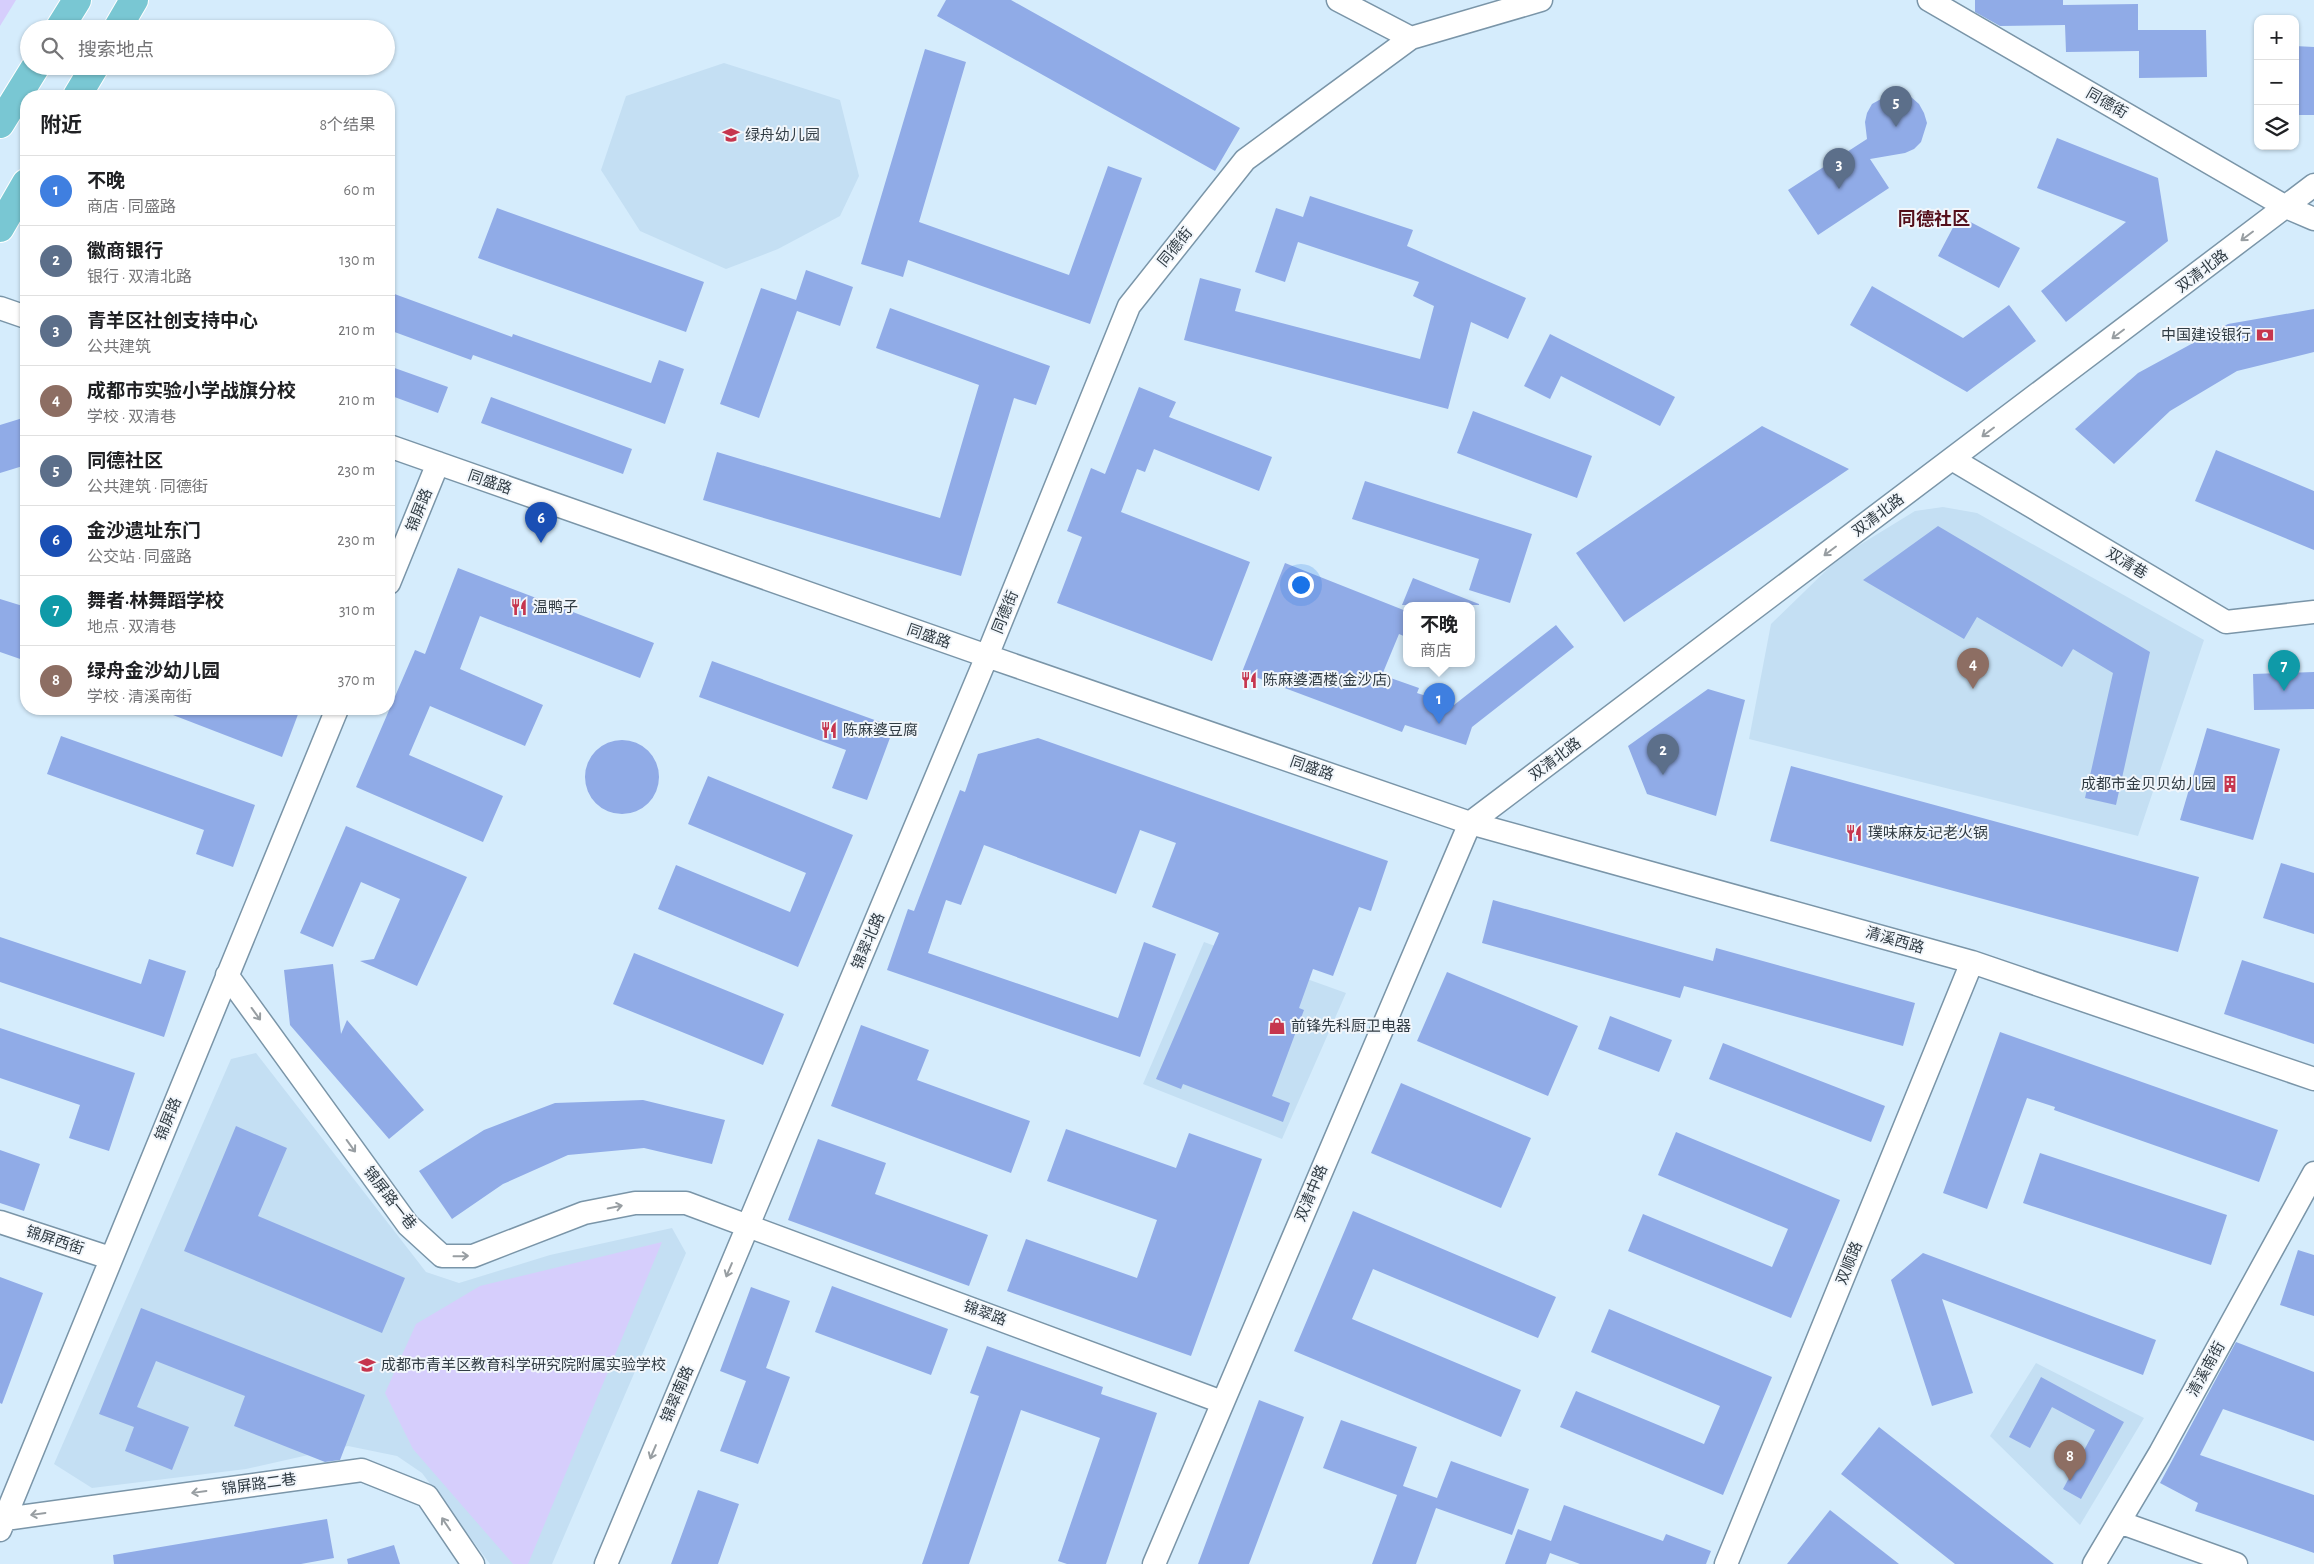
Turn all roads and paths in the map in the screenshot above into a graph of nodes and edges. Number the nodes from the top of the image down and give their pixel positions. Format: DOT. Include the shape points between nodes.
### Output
graph roads {
  1 [pos="77,0"];
  2 [pos="134,0"];
  3 [pos="1338,0"];
  4 [pos="1541,0"];
  5 [pos="1929,0"];
  6 [pos="65,20"];
  7 [pos="122,20"];
  8 [pos="1411,38"];
  9 [pos="30,75"];
  10 [pos="90,75"];
  11 [pos="21,90"];
  12 [pos="81,90"];
  13 [pos="20,92"];
  14 [pos="0,124"];
  15 [pos="2314,185"];
  16 [pos="20,193"];
  17 [pos="2286,207"];
  18 [pos="2314,218"];
  19 [pos="0,228"];
  20 [pos="0,308"];
  21 [pos="20,315"];
  22 [pos="395,448"];
  23 [pos="1952,459"];
  24 [pos="438,464"];
  25 [pos="395,568"];
  26 [pos="2314,612"];
  27 [pos="988,656"];
  28 [pos="335,715"];
  29 [pos="1470,822"];
  30 [pos="1972,962"];
  31 [pos="227,975"];
  32 [pos="2314,1079"];
  33 [pos="2314,1173"];
  34 [pos="0,1222"];
  35 [pos="748,1225"];
  36 [pos="110,1258"];
  37 [pos="1222,1402"];
  38 [pos="2119,1522"];
  39 [pos="2,1524"];
  40 [pos="473,1564"];
  41 [pos="606,1564"];
  42 [pos="1154,1564"];
  43 [pos="1726,1564"];
  44 [pos="2094,1564"];
  45 [pos="2236,1564"];
  1 -- 6 [label="main road"];
  2 -- 7 [label="main road"];
  3 -- 8 [label="street"];
  4 -- 8 [label="street, 同德街"];
  5 -- 17 [label="street, 同德街"];
  8 -- 27 [label="street, 同德街" via="1245,160 1128,306"];
  9 -- 11 [label="main road"];
  10 -- 12 [label="main road"];
  13 -- 14 [label="main road"];
  15 -- 17 [label="street, 双清北路"];
  16 -- 19 [label="main road"];
  17 -- 18 [label="street, 同德街"];
  17 -- 23 [label="street, 双清北路, one-way"];
  20 -- 21 [label="street"];
  22 -- 24 [label="street, 同盛路"];
  23 -- 26 [label="street, 双清巷" via="2226,622"];
  23 -- 29 [label="street, 双清北路, one-way"];
  24 -- 25 [label="street, 锦屏路"];
  24 -- 27 [label="street, 同盛路"];
  27 -- 29 [label="street, 同盛路"];
  27 -- 35 [label="street, 锦翠北路"];
  28 -- 31 [label="street, 锦屏路"];
  29 -- 30 [label="street, 清溪西路"];
  29 -- 37 [label="street, 双清中路"];
  30 -- 32 [label="street, 清溪西路"];
  30 -- 43 [label="street, 双顺路"];
  31 -- 35 [label="street, 锦屏路一巷, one-way" via="408,1226 442,1256 473,1256 584,1213 635,1203 686,1203"];
  31 -- 36 [label="street, 锦屏路"];
  33 -- 38 [label="street, 清溪南街"];
  34 -- 36 [label="street, 锦屏西街"];
  35 -- 37 [label="street, 锦翠路"];
  35 -- 41 [label="street, 锦翠南路, one-way"];
  36 -- 39 [label="street, 锦屏路"];
  37 -- 42 [label="street, 双清中路"];
  38 -- 44 [label="street, 清溪南街"];
  38 -- 45 [label="street"];
  40 -- 39 [label="street, 锦屏路二巷, one-way" via="427,1496 362,1470"];
}
